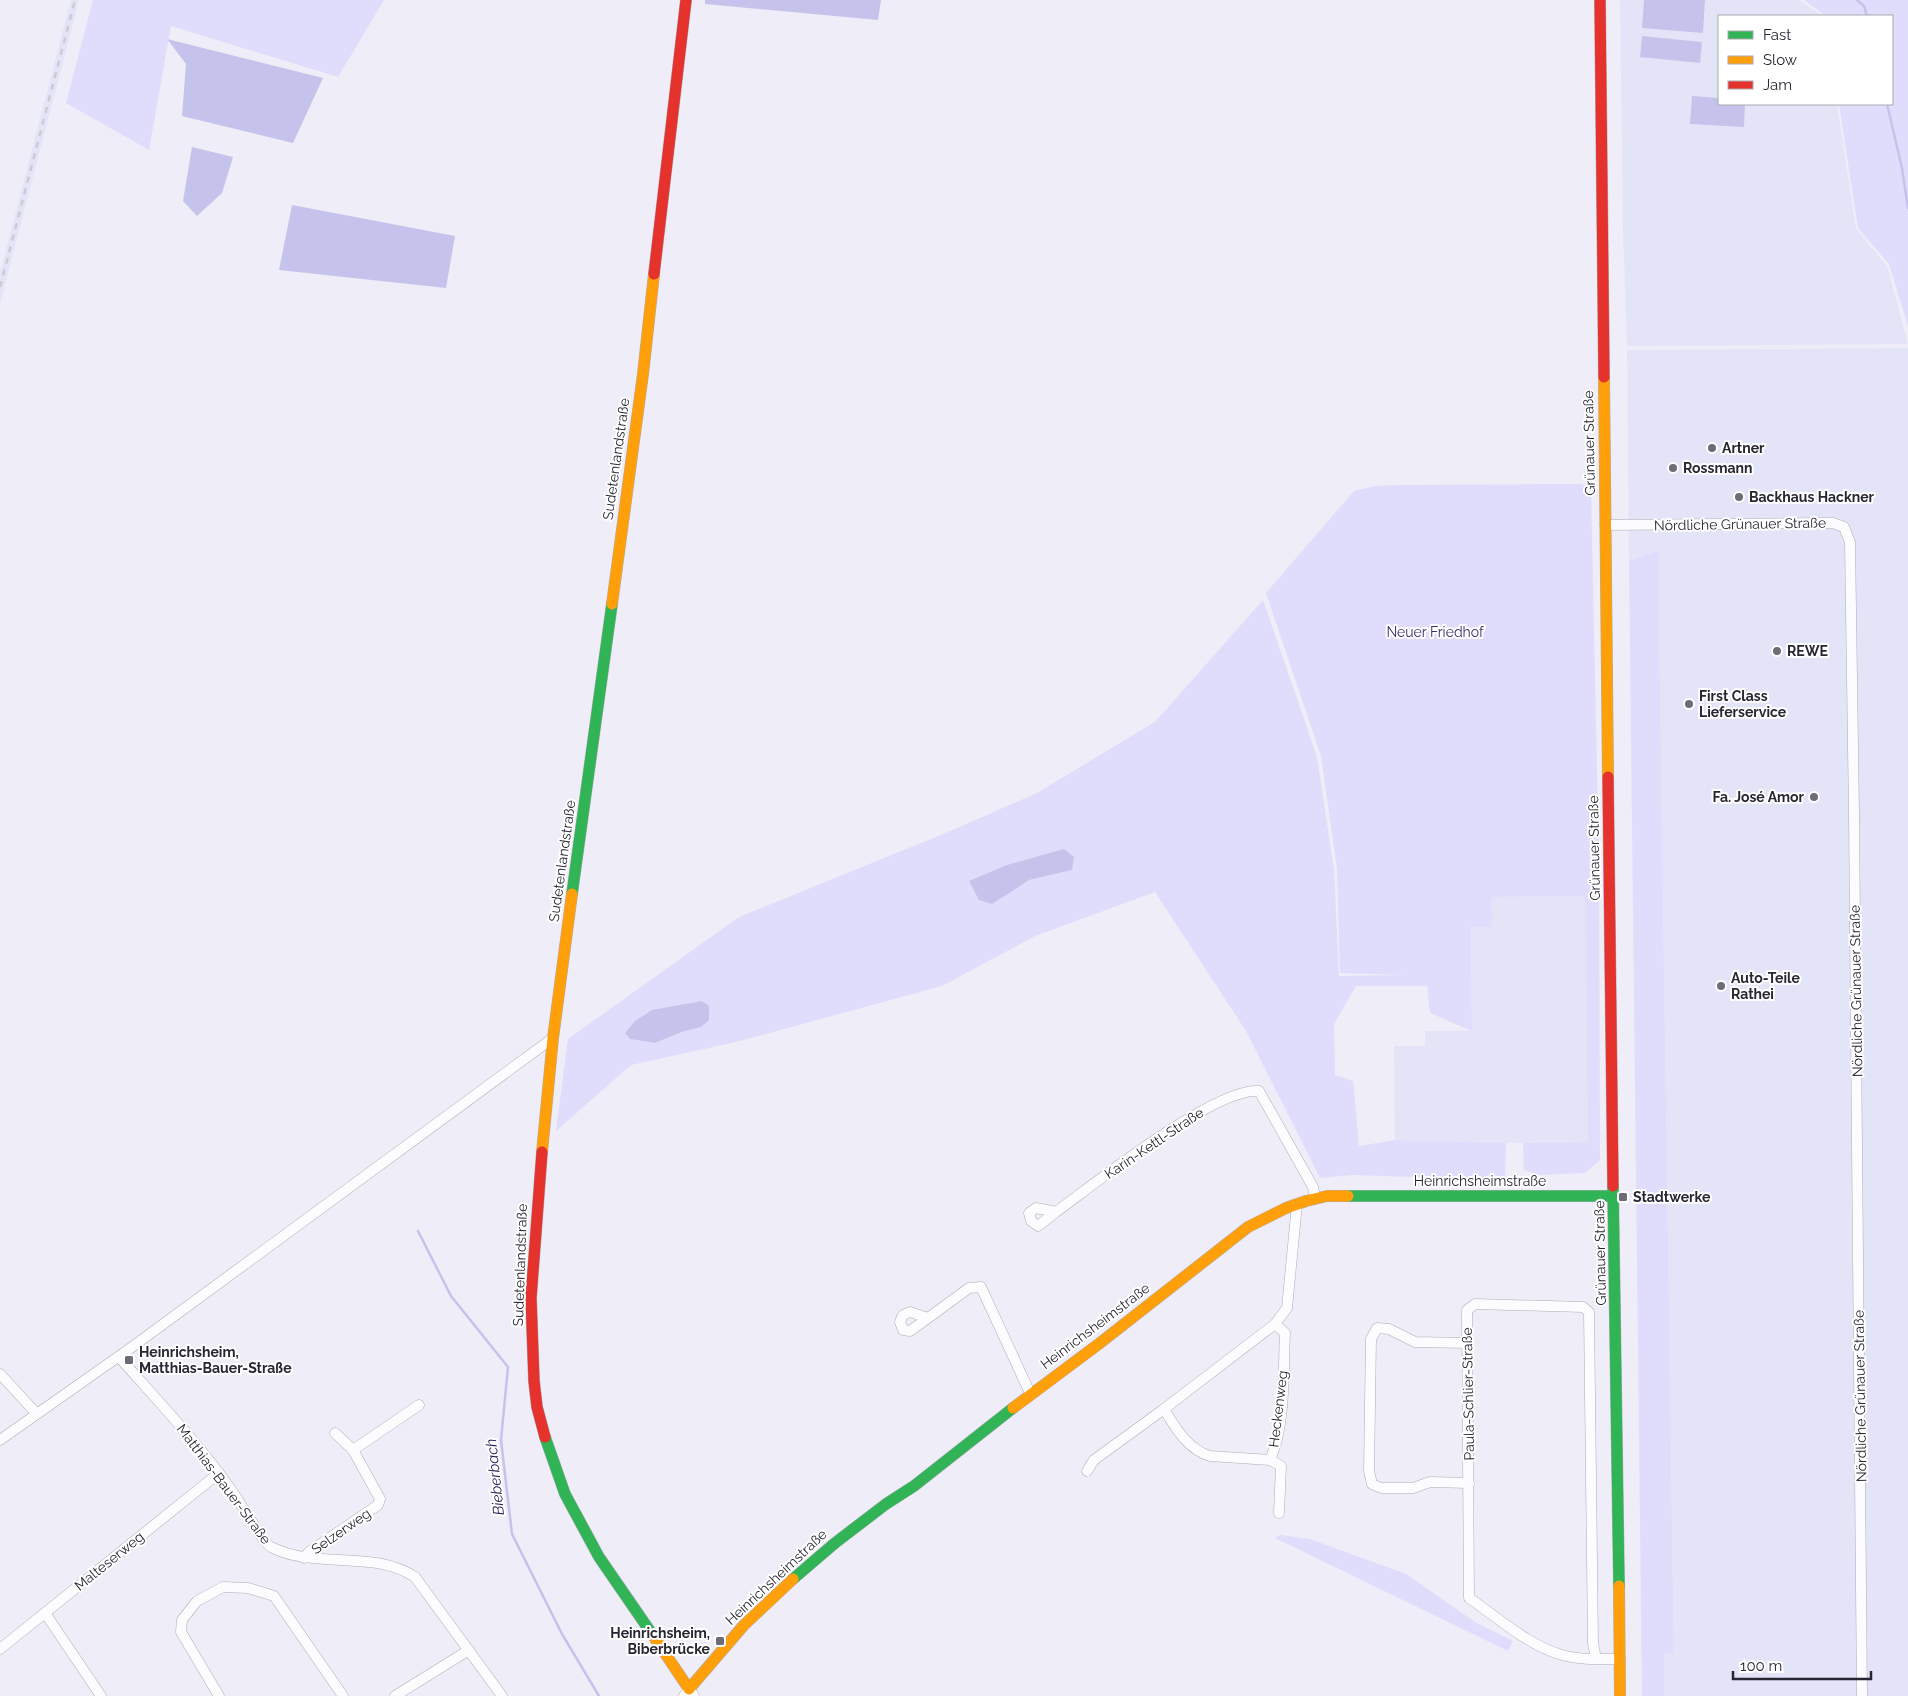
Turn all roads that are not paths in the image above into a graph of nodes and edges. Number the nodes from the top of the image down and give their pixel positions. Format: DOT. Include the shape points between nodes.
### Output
graph roads {
  1 [pos="686,0"];
  2 [pos="1600,0"];
  3 [pos="1604,526"];
  4 [pos="553,1038"];
  5 [pos="1614,1196"];
  6 [pos="1315,1197"];
  7 [pos="1297,1204"];
  8 [pos="1056,1212"];
  9 [pos="928,1318"];
  10 [pos="1275,1324"];
  11 [pos="1466,1343"];
  12 [pos="119,1357"];
  13 [pos="0,1374"];
  14 [pos="1030,1393"];
  15 [pos="419,1405"];
  16 [pos="1164,1409"];
  17 [pos="36,1413"];
  18 [pos="335,1433"];
  19 [pos="0,1440"];
  20 [pos="353,1450"];
  21 [pos="1270,1460"];
  22 [pos="1087,1471"];
  23 [pos="219,1473"];
  24 [pos="1469,1482"];
  25 [pos="1279,1513"];
  26 [pos="304,1558"];
  27 [pos="45,1613"];
  28 [pos="0,1649"];
  29 [pos="469,1650"];
  30 [pos="1596,1659"];
  31 [pos="1620,1659"];
  32 [pos="689,1694"];
  33 [pos="100,1696"];
  34 [pos="219,1696"];
  35 [pos="343,1696"];
  36 [pos="395,1696"];
  37 [pos="502,1696"];
  38 [pos="1620,1696"];
  39 [pos="1862,1696"];
  1 -- 4 [label="street, Sudetenlandstraße" via="643,374"];
  2 -- 3 [label="street, Grünauer Straße"];
  3 -- 5 [label="street, Grünauer Straße"];
  3 -- 39 [label="street, Nördliche Grünauer Straße" via="1833,523 1844,527 1850,542"];
  4 -- 12 [label="street"];
  4 -- 32 [label="street, Sudetenlandstraße" via="532,1288 532,1342 538,1407 565,1494 581,1526"];
  5 -- 6 [label="street, Heinrichsheimstraße"];
  5 -- 31 [label="street, Grünauer Straße"];
  6 -- 7 [label="street, Heinrichsheimstraße"];
  6 -- 8 [label="street, Karin-Kettl-Straße" via="1313,1187 1258,1091 1251,1090 1218,1102 1172,1129"];
  7 -- 10 [label="street" via="1286,1308"];
  7 -- 14 [label="street, Heinrichsheimstraße" via="1248,1227 1100,1343"];
  9 -- 14 [label="street" via="969,1288 980,1288"];
  10 -- 16 [label="street"];
  10 -- 21 [label="street, Heckenweg" via="1285,1333 1281,1412 1275,1450"];
  11 -- 24 [label="street, Paula-Schlier-Straße"];
  11 -- 24 [label="street" via="1415,1342 1389,1329 1377,1328 1371,1339 1369,1472 1372,1484 1380,1488 1413,1488 1430,1482"];
  11 -- 30 [label="street, Paula-Schlier-Straße" via="1467,1310 1475,1304 1583,1307 1589,1312 1593,1643"];
  12 -- 17 [label="street"];
  12 -- 23 [label="street, Matthias-Bauer-Straße"];
  13 -- 17 [label="street"];
  14 -- 32 [label="street, Heinrichsheimstraße" via="914,1486 836,1542 791,1581 744,1625"];
  15 -- 20 [label="street"];
  16 -- 21 [label="street, Heckenweg" via="1177,1429 1201,1454"];
  16 -- 22 [label="street" via="1094,1460"];
  17 -- 19 [label="street"];
  18 -- 20 [label="street, Selzerweg"];
  20 -- 26 [label="street, Selzerweg" via="380,1499 378,1505"];
  21 -- 25 [label="street" via="1281,1466"];
  23 -- 26 [label="street, Matthias-Bauer-Straße" via="268,1546"];
  23 -- 27 [label="street, Malteserweg"];
  24 -- 30 [label="street, Paula-Schlier-Straße" via="1469,1598 1539,1646 1561,1655"];
  26 -- 29 [label="street, Matthias-Bauer-Straße" via="391,1566 408,1572"];
  27 -- 28 [label="street, Malteserweg"];
  27 -- 33 [label="street"];
  29 -- 36 [label="street"];
  29 -- 37 [label="street, Matthias-Bauer-Straße"];
  30 -- 31 [label="street, Paula-Schlier-Straße"];
  31 -- 38 [label="street, Grünauer Straße"];
  34 -- 35 [label="street" via="180,1632 182,1620 197,1601 224,1587 248,1588 274,1596"];
}
